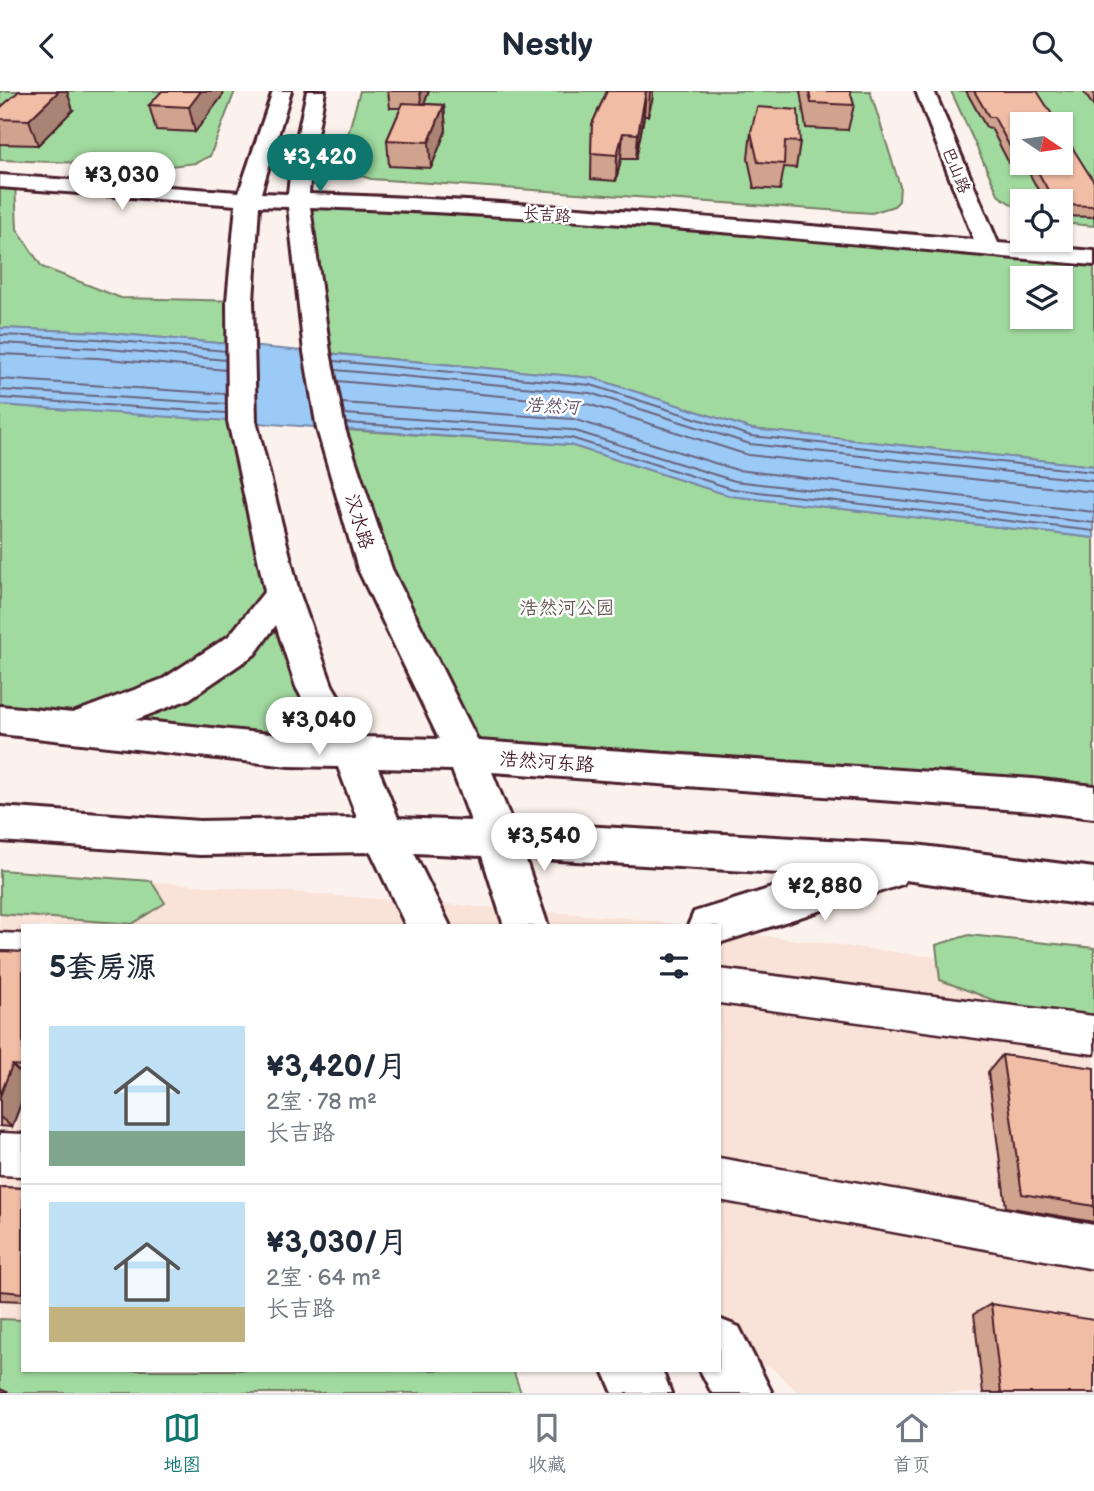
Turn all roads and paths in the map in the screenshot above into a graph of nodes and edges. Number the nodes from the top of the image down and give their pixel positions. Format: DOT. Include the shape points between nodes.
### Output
graph roads {
  1 [pos="282,91"];
  2 [pos="316,91"];
  3 [pos="925,91"];
  4 [pos="304,151"];
  5 [pos="0,171"];
  6 [pos="321,173"];
  7 [pos="203,174"];
  8 [pos="154,179"];
  9 [pos="0,181"];
  10 [pos="345,182"];
  11 [pos="247,183"];
  12 [pos="173,194"];
  13 [pos="299,194"];
  14 [pos="383,196"];
  15 [pos="245,239"];
  16 [pos="1010,241"];
  17 [pos="986,243"];
  18 [pos="1073,244"];
  19 [pos="1094,246"];
  20 [pos="304,247"];
  21 [pos="1094,258"];
  22 [pos="278,579"];
  23 [pos="0,720"];
  24 [pos="80,727"];
  25 [pos="352,753"];
  26 [pos="466,755"];
  27 [pos="1094,802"];
  28 [pos="0,824"];
  29 [pos="384,835"];
  30 [pos="498,839"];
  31 [pos="916,863"];
  32 [pos="1094,887"];
  33 [pos="427,924"];
  34 [pos="525,924"];
  35 [pos="717,924"];
  36 [pos="0,950"];
  37 [pos="21,951"];
  38 [pos="721,986"];
  39 [pos="1094,1035"];
  40 [pos="0,1154"];
  41 [pos="21,1155"];
  42 [pos="721,1179"];
  43 [pos="1094,1247"];
  44 [pos="721,1351"];
  45 [pos="633,1372"];
  46 [pos="642,1393"];
  47 [pos="743,1393"];
  1 -- 11 [label="main road"];
  2 -- 4 [label="main road, 汉水路"];
  3 -- 17 [label="main road, 巴山路"];
  4 -- 6 [label="main road"];
  4 -- 13 [label="main road, 汉水路"];
  5 -- 8 [label="main road, 长吉路"];
  7 -- 8 [label="main road"];
  8 -- 11 [label="main road, 长吉路"];
  9 -- 12 [label="main road, 长吉路"];
  10 -- 14 [label="main road"];
  11 -- 12 [label="main road, 长吉路"];
  11 -- 13 [label="main road, 长吉路"];
  11 -- 15 [label="main road"];
  12 -- 15 [label="main road" via="211,205 232,219"];
  13 -- 14 [label="main road, 长吉路"];
  13 -- 20 [label="main road, 汉水路"];
  14 -- 17 [label="main road, 长吉路"];
  14 -- 20 [label="main road" via="318,228"];
  15 -- 22 [label="main road" via="240,301 242,421"];
  16 -- 17 [label="main road, 长吉路"];
  17 -- 21 [label="main road, 长吉路"];
  18 -- 19 [label="main road, 长吉路"];
  20 -- 26 [label="main road, 汉水路" via="331,429 374,569"];
  22 -- 24 [label="main road" via="242,645 176,689"];
  22 -- 25 [label="main road" via="314,687"];
  23 -- 24 [label="main road, 浩然河东路"];
  24 -- 25 [label="main road, 浩然河东路" via="289,751"];
  25 -- 26 [label="main road, 浩然河东路"];
  25 -- 29 [label="main road"];
  26 -- 27 [label="main road, 浩然河东路"];
  26 -- 30 [label="main road, 汉水路"];
  28 -- 29 [label="main road" via="200,838"];
  29 -- 30 [label="main road"];
  29 -- 33 [label="main road"];
  30 -- 31 [label="main road"];
  30 -- 34 [label="main road, 汉水路"];
  31 -- 32 [label="main road"];
  31 -- 35 [label="main road"];
  36 -- 37 [label="street"];
  38 -- 39 [label="street"];
  40 -- 41 [label="street"];
  42 -- 43 [label="street"];
  44 -- 47 [label="main road"];
  45 -- 46 [label="main road"];
}
